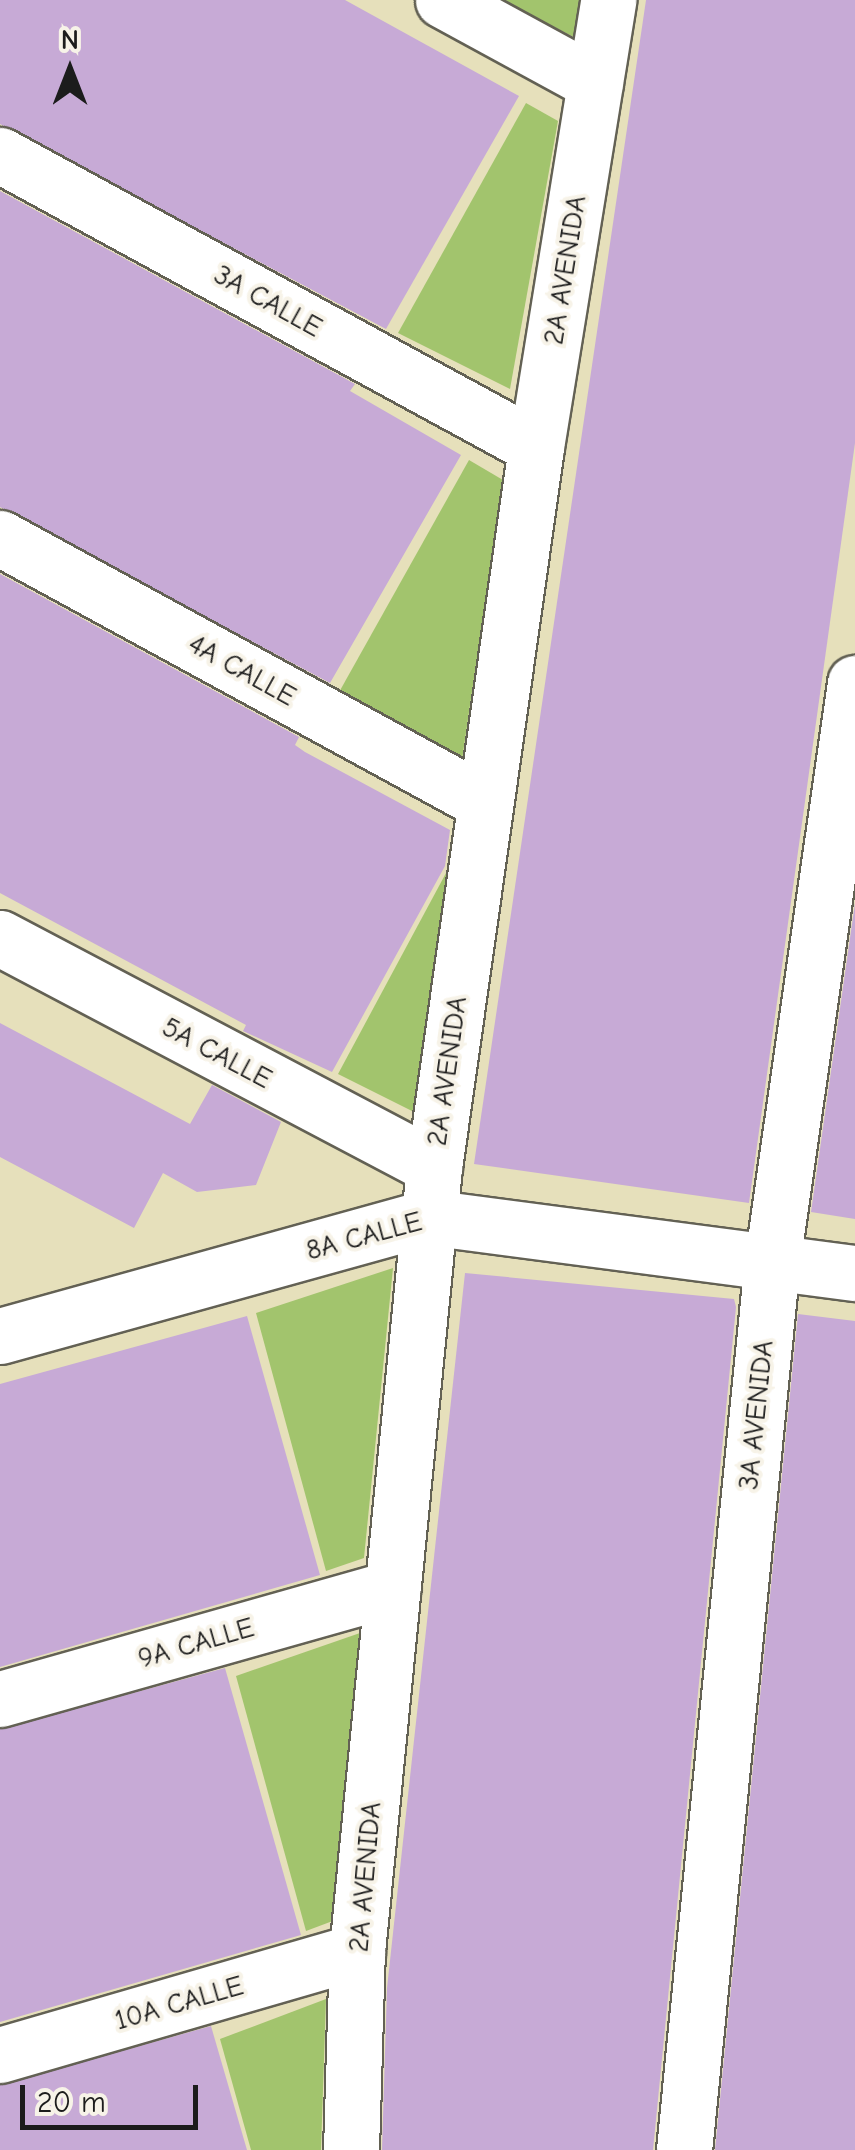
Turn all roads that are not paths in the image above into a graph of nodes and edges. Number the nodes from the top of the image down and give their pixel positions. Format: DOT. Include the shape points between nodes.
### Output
graph roads {
  1 [pos="443,0"];
  2 [pos="608,0"];
  3 [pos="595,84"];
  4 [pos="0,155"];
  5 [pos="536,447"];
  6 [pos="0,538"];
  7 [pos="855,683"];
  8 [pos="484,802"];
  9 [pos="0,938"];
  10 [pos="431,1192"];
  11 [pos="772,1262"];
  12 [pos="855,1273"];
  13 [pos="0,1336"];
  14 [pos="393,1588"];
  15 [pos="0,1699"];
  16 [pos="357,1951"];
  17 [pos="0,2055"];
  18 [pos="351,2150"];
  19 [pos="684,2150"];
  1 -- 3 [label="street"];
  2 -- 3 [label="street, 2A AVENIDA"];
  3 -- 5 [label="street, 2A AVENIDA"];
  4 -- 5 [label="street, 3A CALLE"];
  5 -- 8 [label="street, 2A AVENIDA"];
  6 -- 8 [label="street, 4A CALLE"];
  7 -- 11 [label="street, 3A AVENIDA"];
  8 -- 10 [label="street, 2A AVENIDA"];
  9 -- 10 [label="street, 5A CALLE"];
  10 -- 11 [label="street, 8A CALLE"];
  10 -- 13 [label="street, 8A CALLE"];
  10 -- 14 [label="street, 2A AVENIDA"];
  11 -- 12 [label="street, 8A CALLE"];
  11 -- 19 [label="street, 3A AVENIDA"];
  14 -- 15 [label="street, 9A CALLE"];
  14 -- 16 [label="street, 2A AVENIDA"];
  16 -- 17 [label="street, 10A CALLE"];
  16 -- 18 [label="street, 2A AVENIDA"];
}
